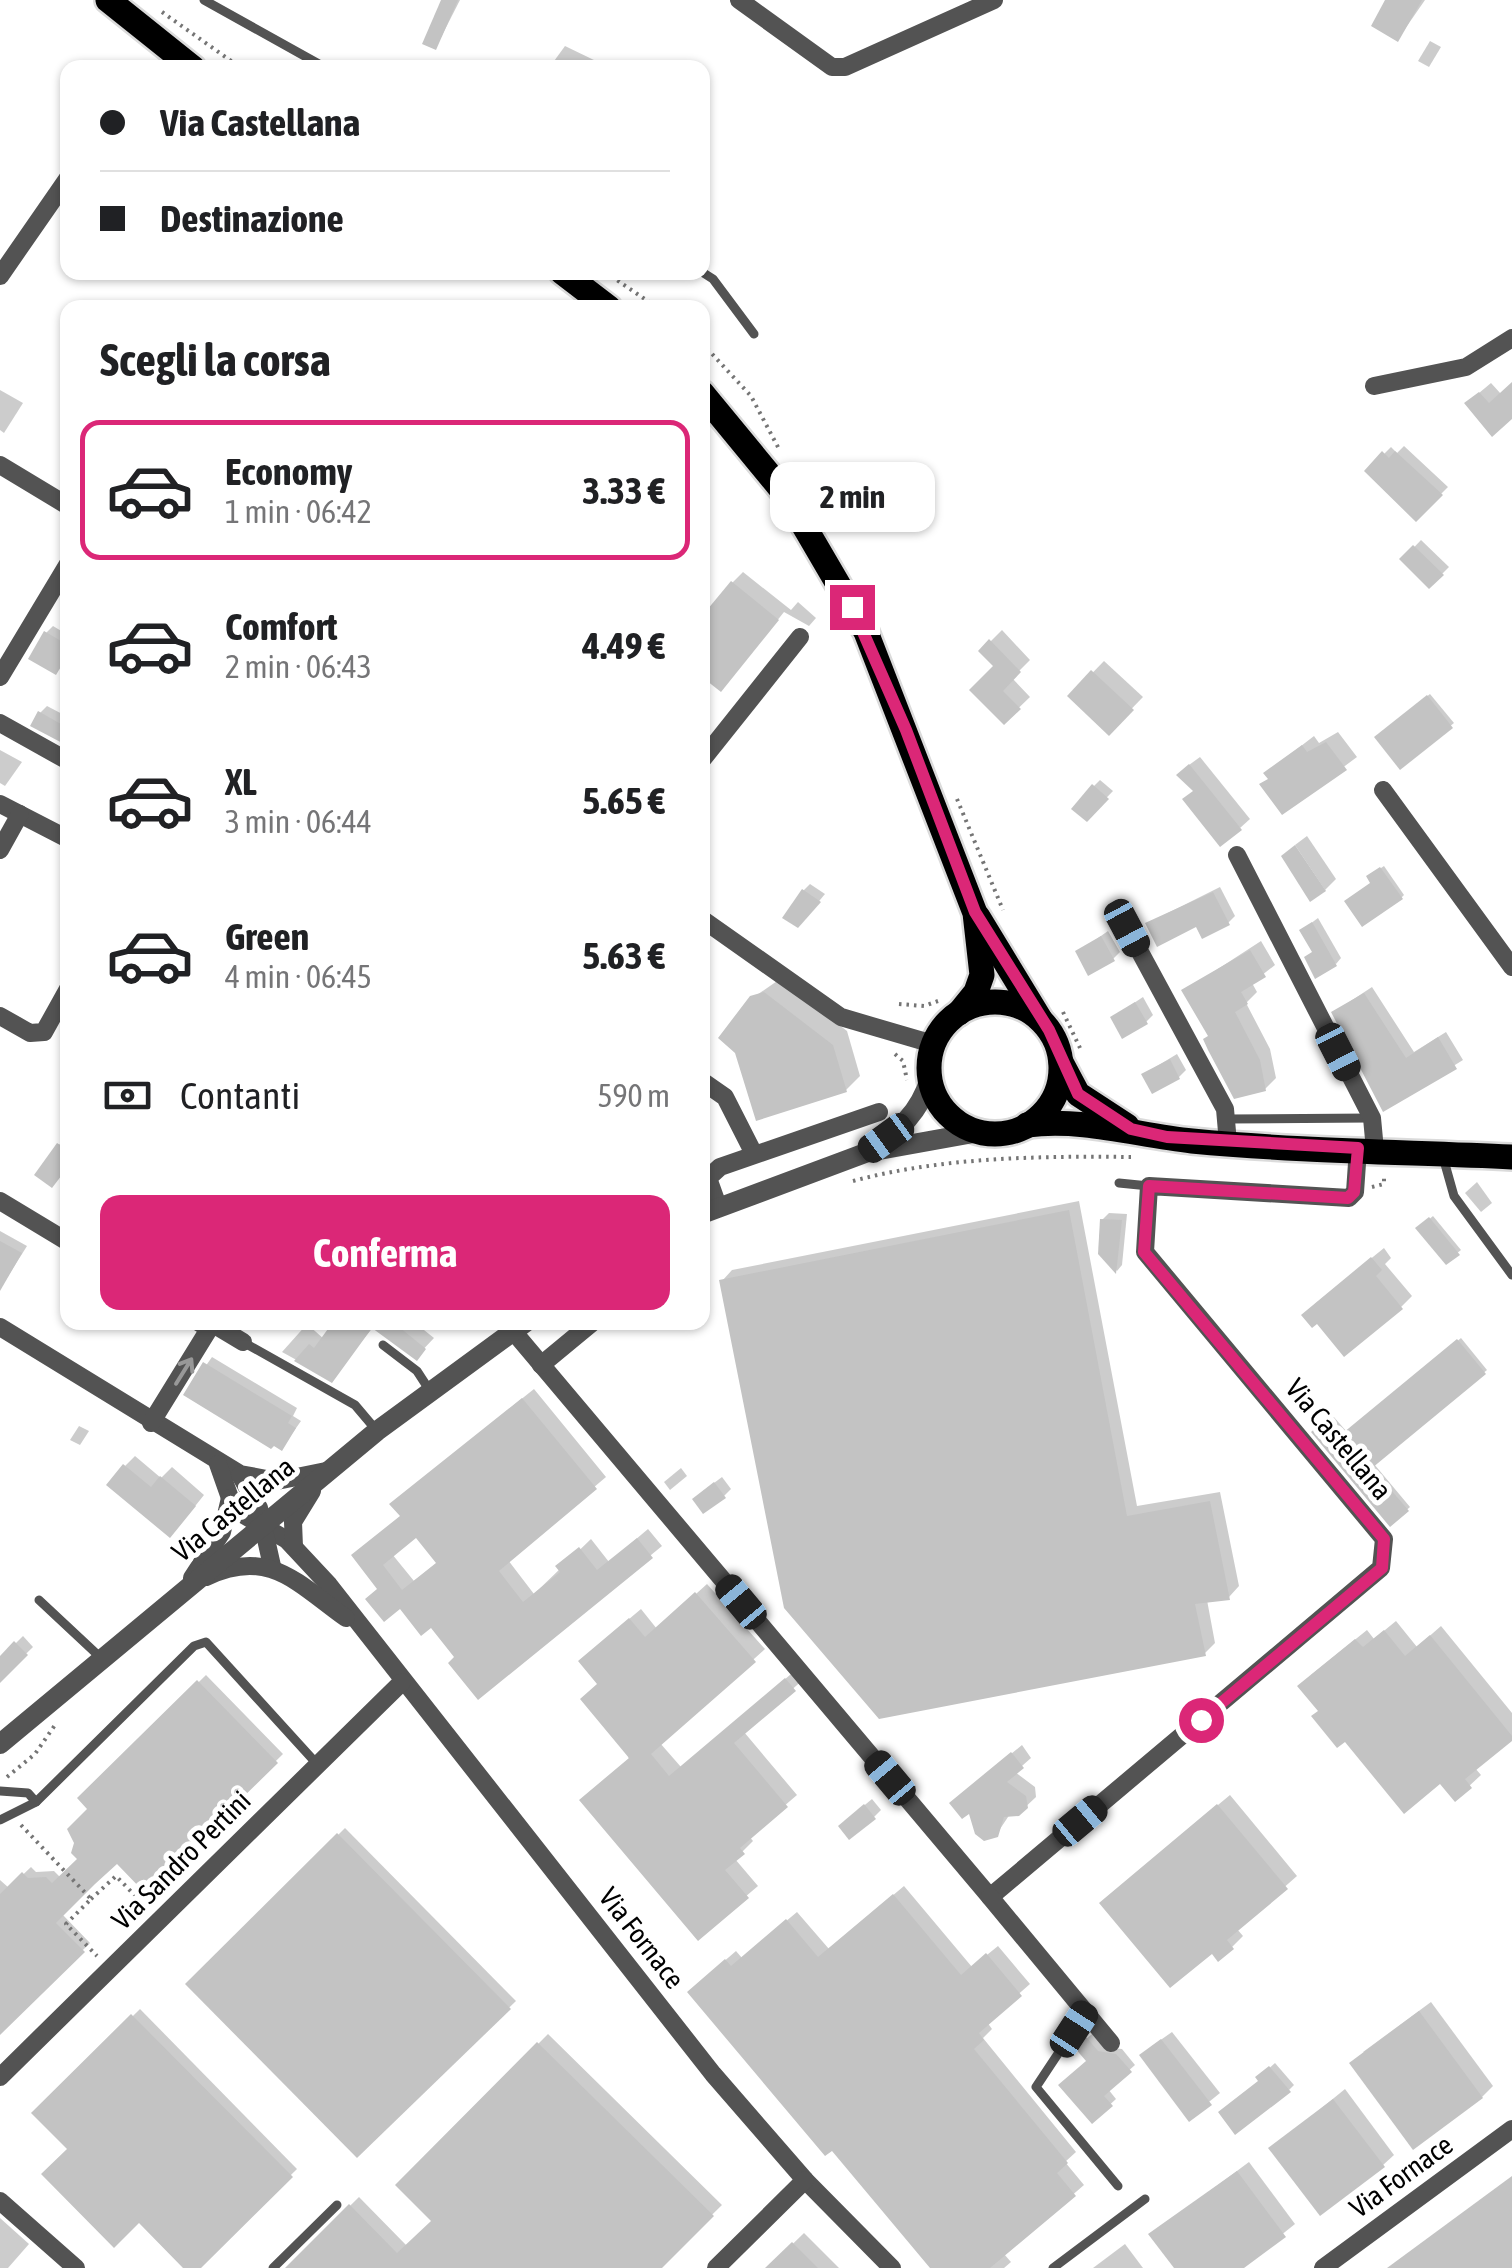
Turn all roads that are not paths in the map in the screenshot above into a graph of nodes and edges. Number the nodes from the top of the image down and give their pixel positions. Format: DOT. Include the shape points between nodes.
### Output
graph roads {
  1 [pos="108,0"];
  2 [pos="204,0"];
  3 [pos="739,0"];
  4 [pos="994,0"];
  5 [pos="183,60"];
  6 [pos="312,60"];
  7 [pos="60,190"];
  8 [pos="0,276"];
  9 [pos="710,277"];
  10 [pos="572,280"];
  11 [pos="599,300"];
  12 [pos="754,334"];
  13 [pos="1512,338"];
  14 [pos="1374,386"];
  15 [pos="710,403"];
  16 [pos="0,465"];
  17 [pos="60,501"];
  18 [pos="60,577"];
  19 [pos="800,637"];
  20 [pos="0,677"];
  21 [pos="0,723"];
  22 [pos="710,750"];
  23 [pos="60,757"];
  24 [pos="1383,790"];
  25 [pos="0,804"];
  26 [pos="20,814"];
  27 [pos="60,836"];
  28 [pos="0,850"];
  29 [pos="1237,856"];
  30 [pos="975,912"];
  31 [pos="710,925"];
  32 [pos="1127,928"];
  33 [pos="1512,968"];
  34 [pos="60,1003"];
  35 [pos="953,1004"];
  36 [pos="1050,1014"];
  37 [pos="0,1016"];
  38 [pos="933,1044"];
  39 [pos="1070,1054"];
  40 [pos="918,1084"];
  41 [pos="710,1087"];
  42 [pos="879,1112"];
  43 [pos="1372,1118"];
  44 [pos="1027,1125"];
  45 [pos="1131,1129"];
  46 [pos="1228,1131"];
  47 [pos="979,1132"];
  48 [pos="1366,1149"];
  49 [pos="754,1152"];
  50 [pos="868,1152"];
  51 [pos="1443,1154"];
  52 [pos="1512,1157"];
  53 [pos="710,1172"];
  54 [pos="1120,1183"];
  55 [pos="1149,1186"];
  56 [pos="0,1201"];
  57 [pos="710,1210"];
  58 [pos="60,1238"];
  59 [pos="1512,1275"];
  60 [pos="0,1327"];
  61 [pos="205,1330"];
  62 [pos="220,1330"];
  63 [pos="516,1330"];
  64 [pos="522,1330"];
  65 [pos="584,1330"];
  66 [pos="243,1342"];
  67 [pos="383,1344"];
  68 [pos="541,1365"];
  69 [pos="430,1391"];
  70 [pos="151,1423"];
  71 [pos="376,1430"];
  72 [pos="218,1464"];
  73 [pos="327,1471"];
  74 [pos="240,1474"];
  75 [pos="230,1498"];
  76 [pos="261,1526"];
  77 [pos="294,1547"];
  78 [pos="272,1566"];
  79 [pos="183,1589"];
  80 [pos="38,1600"];
  81 [pos="363,1630"];
  82 [pos="102,1660"];
  83 [pos="402,1682"];
  84 [pos="0,1744"];
  85 [pos="317,1764"];
  86 [pos="0,1791"];
  87 [pos="36,1802"];
  88 [pos="0,1820"];
  89 [pos="990,1897"];
  90 [pos="1086,2012"];
  91 [pos="1111,2043"];
  92 [pos="0,2077"];
  93 [pos="1512,2128"];
  94 [pos="805,2180"];
  95 [pos="1118,2186"];
  96 [pos="1145,2199"];
  97 [pos="0,2201"];
  98 [pos="336,2205"];
  99 [pos="76,2268"];
  100 [pos="273,2268"];
  101 [pos="716,2268"];
  102 [pos="892,2268"];
  103 [pos="1052,2268"];
  104 [pos="1323,2268"];
  1 -- 5 [label="main road"];
  2 -- 6 [label="lane"];
  3 -- 4 [label="street" via="832,66 846,67"];
  7 -- 8 [label="street"];
  9 -- 12 [label="lane"];
  10 -- 11 [label="main road"];
  13 -- 14 [label="street" via="1466,367"];
  15 -- 30 [label="main road" via="786,495 866,632"];
  16 -- 17 [label="street"];
  18 -- 20 [label="street"];
  19 -- 22 [label="street"];
  21 -- 23 [label="street"];
  24 -- 33 [label="street"];
  25 -- 26 [label="street"];
  26 -- 27 [label="street"];
  26 -- 28 [label="street"];
  29 -- 43 [label="street"];
  30 -- 35 [label="main road" via="982,975 976,992"];
  30 -- 36 [label="main road"];
  31 -- 38 [label="street" via="832,1012"];
  32 -- 46 [label="street"];
  34 -- 37 [label="street" via="44,1032 30,1033"];
  35 -- 36 [label="main road" via="992,1002"];
  35 -- 38 [label="main road"];
  36 -- 39 [label="main road"];
  38 -- 40 [label="main road"];
  39 -- 44 [label="main road" via="1055,1094"];
  39 -- 45 [label="main road" via="1078,1094"];
  40 -- 47 [label="main road" via="946,1113"];
  40 -- 50 [label="street" via="918,1109"];
  41 -- 49 [label="street" via="725,1097"];
  42 -- 49 [label="street"];
  43 -- 46 [label="lane"];
  43 -- 48 [label="street"];
  44 -- 45 [label="main road"];
  44 -- 47 [label="main road"];
  45 -- 46 [label="main road"];
  46 -- 48 [label="main road"];
  47 -- 50 [label="street"];
  48 -- 51 [label="main road"];
  48 -- 55 [label="street" via="1348,1198"];
  49 -- 53 [label="street"];
  50 -- 57 [label="street"];
  51 -- 52 [label="main road"];
  51 -- 59 [label="lane" via="1454,1196"];
  54 -- 55 [label="lane"];
  55 -- 89 [label="street, Via Castellana" via="1144,1252 1384,1539 1382,1568"];
  56 -- 58 [label="street"];
  60 -- 70 [label="street"];
  70 -- 61 [label="street, one-way"];
  62 -- 66 [label="street"];
  63 -- 69 [label="street, Via Castellana"];
  64 -- 68 [label="street, Via Castellana"];
  65 -- 68 [label="street"];
  66 -- 71 [label="lane" via="356,1406"];
  67 -- 69 [label="lane" via="417,1370"];
  68 -- 89 [label="street, Via Castellana"];
  69 -- 71 [label="street, Via Castellana"];
  70 -- 72 [label="street"];
  71 -- 73 [label="street, Via Castellana"];
  72 -- 74 [label="street"];
  72 -- 75 [label="street"];
  73 -- 74 [label="street" via="277,1481"];
  73 -- 76 [label="street, Via Castellana"];
  73 -- 77 [label="street" via="297,1512"];
  74 -- 76 [label="street"];
  75 -- 76 [label="street, Via Fornace"];
  75 -- 79 [label="street" via="222,1532"];
  76 -- 77 [label="street, Via Fornace"];
  76 -- 78 [label="street"];
  76 -- 79 [label="street, Via Castellana"];
  77 -- 81 [label="street, Via Fornace"];
  78 -- 79 [label="street" via="236,1565"];
  78 -- 81 [label="street, Via Fornace"];
  79 -- 82 [label="street, Via Castellana"];
  80 -- 82 [label="lane"];
  81 -- 83 [label="street, Via Fornace"];
  82 -- 84 [label="street, Via Castellana"];
  83 -- 85 [label="street, Via Sandro Pertini"];
  83 -- 94 [label="street, Via Fornace" via="712,2074"];
  85 -- 87 [label="lane" via="206,1642 194,1646"];
  85 -- 92 [label="street, Via Sandro Pertini"];
  86 -- 87 [label="lane" via="28,1793"];
  87 -- 88 [label="lane"];
  89 -- 90 [label="street, Via Castellana"];
  90 -- 91 [label="street, Via Castellana"];
  90 -- 95 [label="lane" via="1036,2088"];
  93 -- 104 [label="street, Via Fornace"];
  94 -- 101 [label="street"];
  94 -- 102 [label="street, Via Fornace"];
  96 -- 103 [label="lane"];
  97 -- 99 [label="street"];
  98 -- 100 [label="lane"];
}
